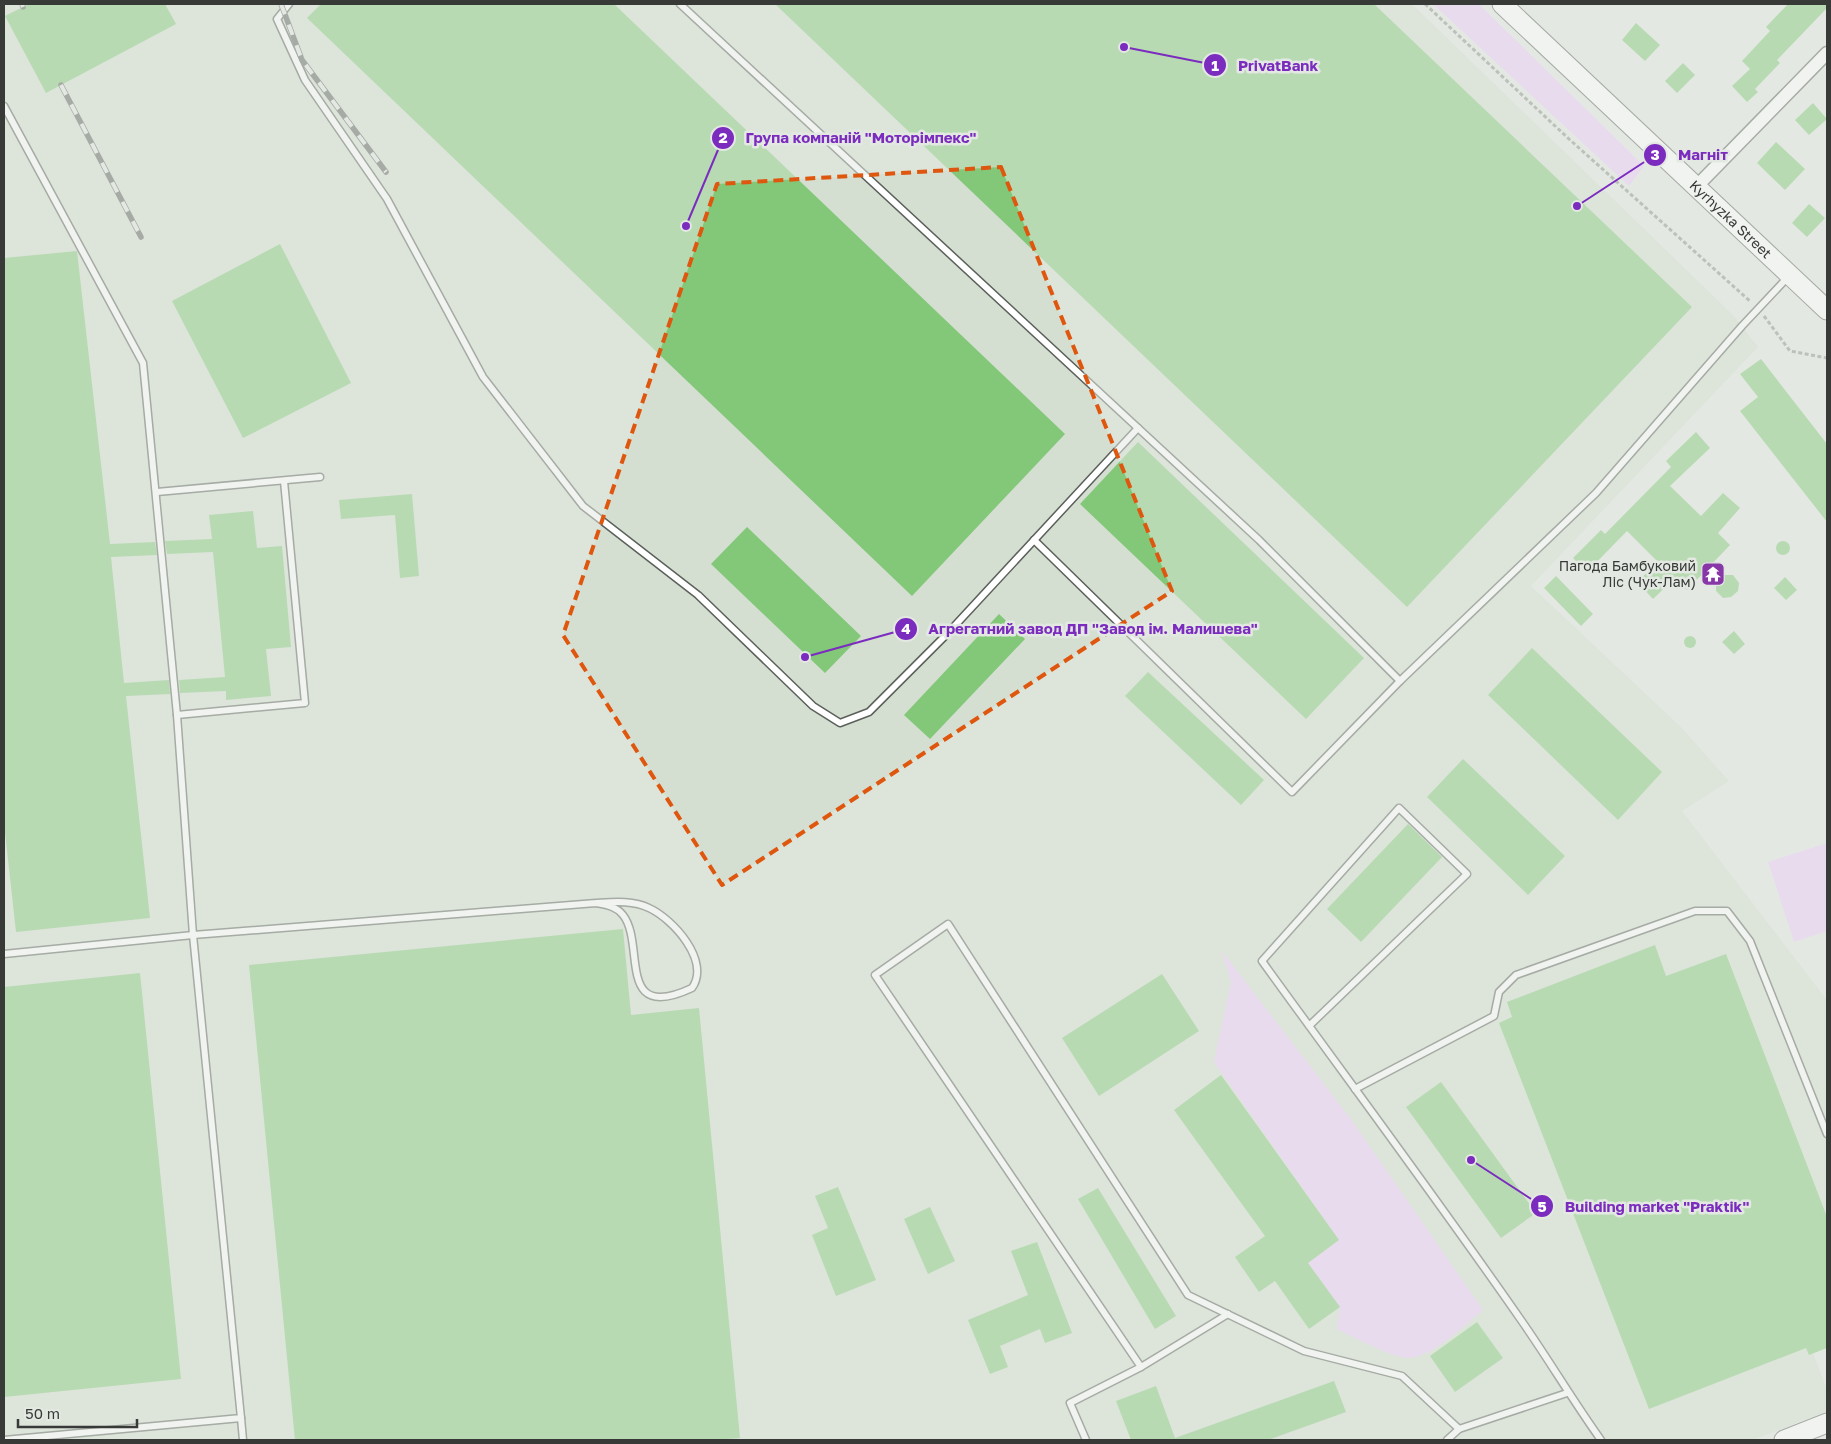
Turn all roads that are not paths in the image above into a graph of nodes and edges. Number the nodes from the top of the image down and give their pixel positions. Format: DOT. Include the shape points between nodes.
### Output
graph roads {
  1 [pos="289,4"];
  2 [pos="680,4"];
  3 [pos="1502,4"];
  4 [pos="1827,53"];
  5 [pos="4,106"];
  6 [pos="1696,187"];
  7 [pos="1789,276"];
  8 [pos="1827,310"];
  9 [pos="1138,428"];
  10 [pos="320,477"];
  11 [pos="284,481"];
  12 [pos="157,492"];
  13 [pos="1034,540"];
  14 [pos="1400,680"];
  15 [pos="177,716"];
  16 [pos="596,902"];
  17 [pos="193,935"];
  18 [pos="4,954"];
  19 [pos="1309,1026"];
  20 [pos="1355,1090"];
  21 [pos="1827,1134"];
  22 [pos="1228,1314"];
  23 [pos="1141,1366"];
  24 [pos="1567,1393"];
  25 [pos="241,1418"];
  26 [pos="1827,1423"];
  27 [pos="1459,1429"];
  28 [pos="4,1440"];
  29 [pos="243,1440"];
  30 [pos="1086,1440"];
  31 [pos="1447,1440"];
  32 [pos="1601,1440"];
  33 [pos="1784,1440"];
  1 -- 13 [label="lane" via="277,19 304,80 386,199 483,377 583,506 698,595 813,706 840,723 869,712"];
  2 -- 9 [label="lane"];
  3 -- 6 [label="street, Kyrhyzka Street"];
  4 -- 6 [label="street"];
  5 -- 12 [label="lane" via="143,363"];
  6 -- 7 [label="street, Kyrhyzka Street"];
  7 -- 8 [label="street, Kyrhyzka Street"];
  7 -- 14 [label="lane" via="1596,493"];
  9 -- 13 [label="lane"];
  9 -- 14 [label="lane" via="1259,540"];
  10 -- 11 [label="lane"];
  11 -- 12 [label="lane"];
  11 -- 15 [label="lane" via="305,703"];
  12 -- 15 [label="lane"];
  13 -- 14 [label="lane" via="1292,792"];
  15 -- 17 [label="lane"];
  16 -- 16 [label="lane" via="649,907 674,926 695,959 698,973 692,988 669,996 647,993 636,974 626,920 613,907"];
  16 -- 17 [label="lane"];
  17 -- 18 [label="lane"];
  17 -- 25 [label="lane"];
  19 -- 19 [label="lane" via="1262,961 1399,808 1467,874"];
  19 -- 20 [label="lane"];
  20 -- 21 [label="lane" via="1494,1016 1499,992 1516,975 1694,911 1727,911 1750,941"];
  20 -- 24 [label="lane" via="1522,1321"];
  22 -- 23 [label="lane"];
  22 -- 23 [label="lane" via="1188,1295 948,924 875,975"];
  22 -- 27 [label="lane" via="1304,1351 1402,1376"];
  23 -- 30 [label="lane" via="1070,1403"];
  24 -- 27 [label="lane"];
  24 -- 32 [label="lane"];
  25 -- 28 [label="lane"];
  25 -- 29 [label="lane"];
  26 -- 33 [label="street"];
  27 -- 31 [label="lane"];
}
